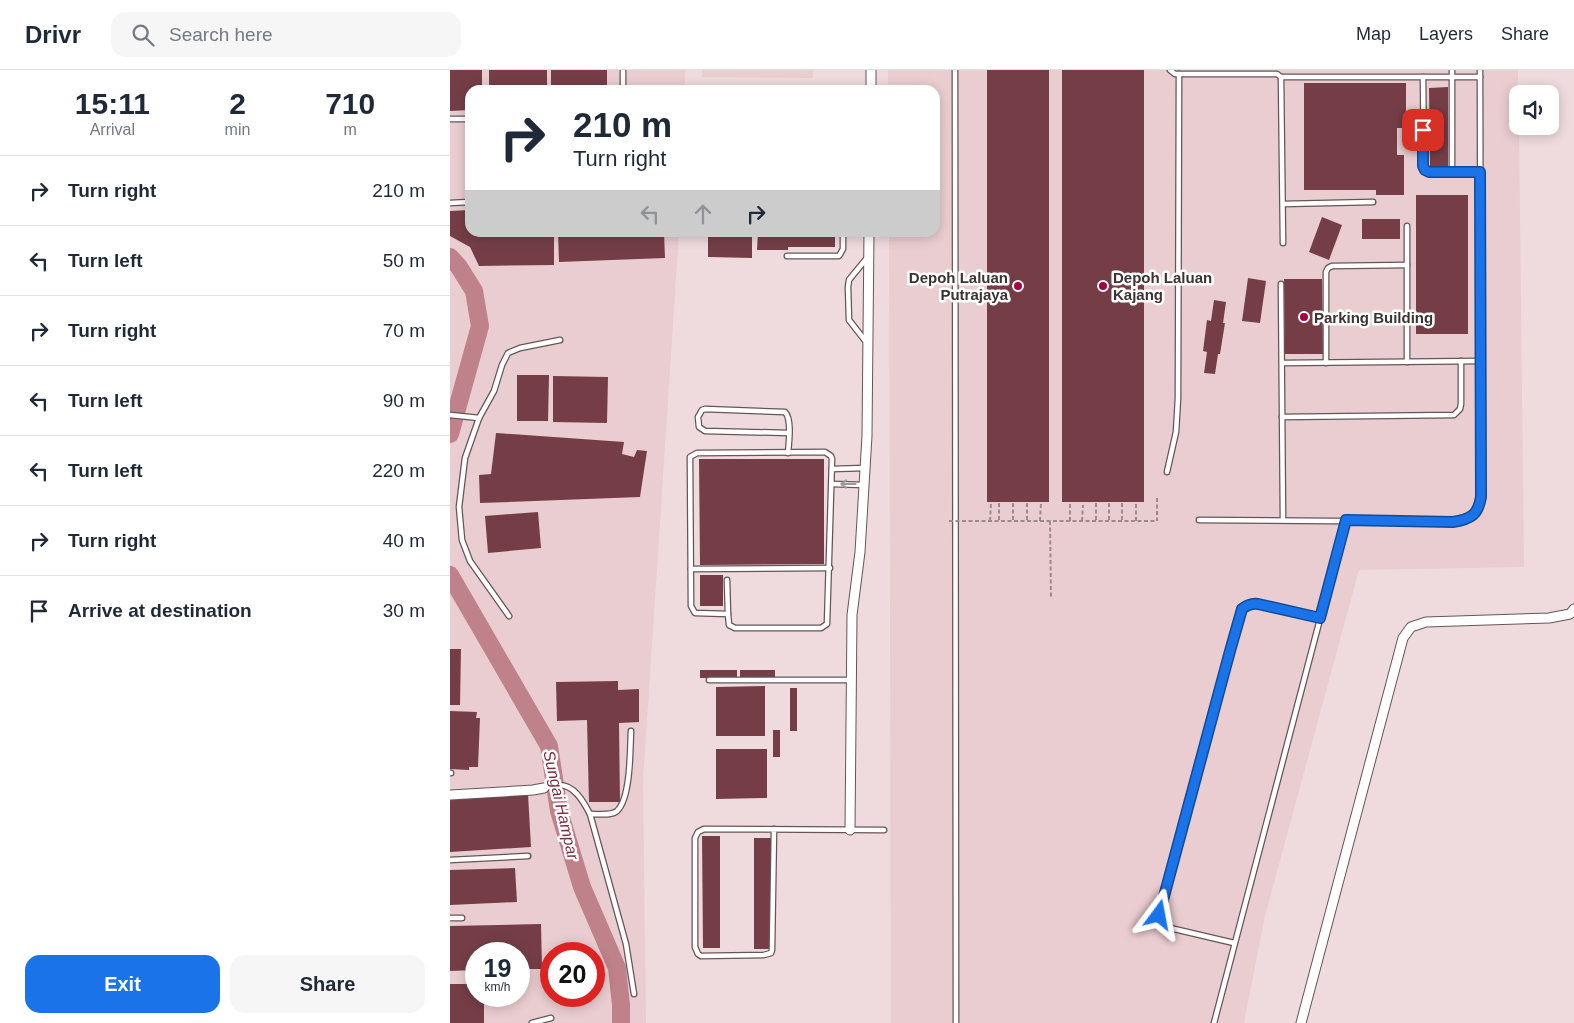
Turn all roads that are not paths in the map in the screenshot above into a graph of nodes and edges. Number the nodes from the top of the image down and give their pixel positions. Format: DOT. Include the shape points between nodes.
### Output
graph roads {
  1 [pos="623,70"];
  2 [pos="871,70"];
  3 [pos="955,70"];
  4 [pos="1170,70"];
  5 [pos="1331,70"];
  6 [pos="1452,70"];
  7 [pos="1480,70"];
  8 [pos="1179,74"];
  9 [pos="1281,76"];
  10 [pos="1331,76"];
  11 [pos="1423,77"];
  12 [pos="1452,77"];
  13 [pos="1480,77"];
  14 [pos="623,85"];
  15 [pos="871,85"];
  16 [pos="450,119"];
  17 [pos="465,119"];
  18 [pos="1452,172"];
  19 [pos="1480,172"];
  20 [pos="465,202"];
  21 [pos="1373,202"];
  22 [pos="450,203"];
  23 [pos="1282,204"];
  24 [pos="1407,226"];
  25 [pos="843,237"];
  26 [pos="869,237"];
  27 [pos="1283,243"];
  28 [pos="787,256"];
  29 [pos="868,258"];
  30 [pos="1407,265"];
  31 [pos="1281,284"];
  32 [pos="560,340"];
  33 [pos="868,344"];
  34 [pos="1461,361"];
  35 [pos="1481,361"];
  36 [pos="1407,362"];
  37 [pos="1282,363"];
  38 [pos="1326,363"];
  39 [pos="450,416"];
  40 [pos="1282,416"];
  41 [pos="479,418"];
  42 [pos="789,432"];
  43 [pos="788,453"];
  44 [pos="865,468"];
  45 [pos="832,469"];
  46 [pos="1167,472"];
  47 [pos="832,484"];
  48 [pos="865,484"];
  49 [pos="1199,520"];
  50 [pos="1282,520"];
  51 [pos="1346,520"];
  52 [pos="830,568"];
  53 [pos="691,569"];
  54 [pos="727,580"];
  55 [pos="1574,609"];
  56 [pos="728,614"];
  57 [pos="509,616"];
  58 [pos="1320,618"];
  59 [pos="709,680"];
  60 [pos="851,680"];
  61 [pos="631,731"];
  62 [pos="544,788"];
  63 [pos="450,795"];
  64 [pos="590,814"];
  65 [pos="774,829"];
  66 [pos="850,830"];
  67 [pos="884,830"];
  68 [pos="528,856"];
  69 [pos="450,860"];
  70 [pos="450,918"];
  71 [pos="462,918"];
  72 [pos="1234,943"];
  73 [pos="634,994"];
  74 [pos="551,1018"];
  75 [pos="532,1023"];
  76 [pos="956,1023"];
  77 [pos="1214,1023"];
  78 [pos="1301,1023"];
  1 -- 14 [label="lane"];
  2 -- 15 [label="street"];
  3 -- 76 [label="lane"];
  4 -- 8 [label="lane"];
  5 -- 10 [label="lane"];
  6 -- 12 [label="lane"];
  7 -- 13 [label="lane"];
  8 -- 9 [label="lane"];
  8 -- 46 [label="lane" via="1178,416"];
  9 -- 10 [label="lane"];
  9 -- 23 [label="lane"];
  10 -- 11 [label="lane"];
  11 -- 12 [label="lane"];
  11 -- 18 [label="lane" via="1424,168 1429,172"];
  12 -- 13 [label="lane"];
  12 -- 18 [label="lane"];
  13 -- 19 [label="lane"];
  16 -- 17 [label="lane"];
  18 -- 19 [label="lane"];
  19 -- 35 [label="lane"];
  20 -- 22 [label="lane"];
  21 -- 23 [label="lane"];
  23 -- 27 [label="lane"];
  24 -- 30 [label="lane"];
  25 -- 28 [label="lane" via="839,256"];
  26 -- 29 [label="street"];
  29 -- 33 [label="street"];
  29 -- 33 [label="lane" via="852,275 848,288 849,320"];
  30 -- 36 [label="lane"];
  30 -- 38 [label="lane" via="1328,268"];
  31 -- 37 [label="lane"];
  32 -- 41 [label="lane" via="508,353 494,391"];
  33 -- 44 [label="street"];
  34 -- 35 [label="lane"];
  34 -- 36 [label="lane"];
  34 -- 40 [label="lane" via="1461,404 1454,416"];
  35 -- 51 [label="lane" via="1481,497 1473,516 1453,522"];
  36 -- 38 [label="lane"];
  37 -- 38 [label="lane"];
  37 -- 40 [label="lane"];
  39 -- 41 [label="lane"];
  40 -- 50 [label="lane"];
  41 -- 57 [label="lane" via="465,458 460,507 462,540 470,561"];
  42 -- 42 [label="lane" via="788,414 781,411 705,409 698,417 699,427 705,431"];
  42 -- 43 [label="lane"];
  43 -- 45 [label="lane" via="829,453"];
  43 -- 53 [label="lane" via="697,453 690,457"];
  44 -- 45 [label="lane"];
  44 -- 48 [label="street"];
  45 -- 47 [label="lane"];
  48 -- 47 [label="lane, one-way"];
  47 -- 52 [label="lane"];
  48 -- 60 [label="street" via="852,615"];
  49 -- 50 [label="lane"];
  50 -- 51 [label="lane"];
  51 -- 58 [label="lane"];
  52 -- 53 [label="lane"];
  52 -- 56 [label="lane" via="829,621 825,627 732,628"];
  53 -- 56 [label="lane" via="692,610 699,614"];
  54 -- 56 [label="lane"];
  55 -- 78 [label="street" via="1570,614 1549,618 1426,622 1411,627 1403,638"];
  58 -- 72 [label="lane"];
  58 -- 72 [label="lane" via="1258,604 1242,609 1160,909 1161,921 1170,928"];
  59 -- 60 [label="lane"];
  60 -- 66 [label="street"];
  61 -- 64 [label="lane" via="629,775 621,804 612,814"];
  62 -- 63 [label="street"];
  62 -- 64 [label="lane" via="560,785 572,790"];
  64 -- 73 [label="lane" via="626,944"];
  65 -- 65 [label="lane" via="704,829 696,834 695,947 701,956 764,955 771,952"];
  65 -- 66 [label="lane"];
  66 -- 67 [label="lane"];
  68 -- 69 [label="lane"];
  70 -- 71 [label="lane"];
  72 -- 77 [label="lane"];
  74 -- 75 [label="lane"];
}
